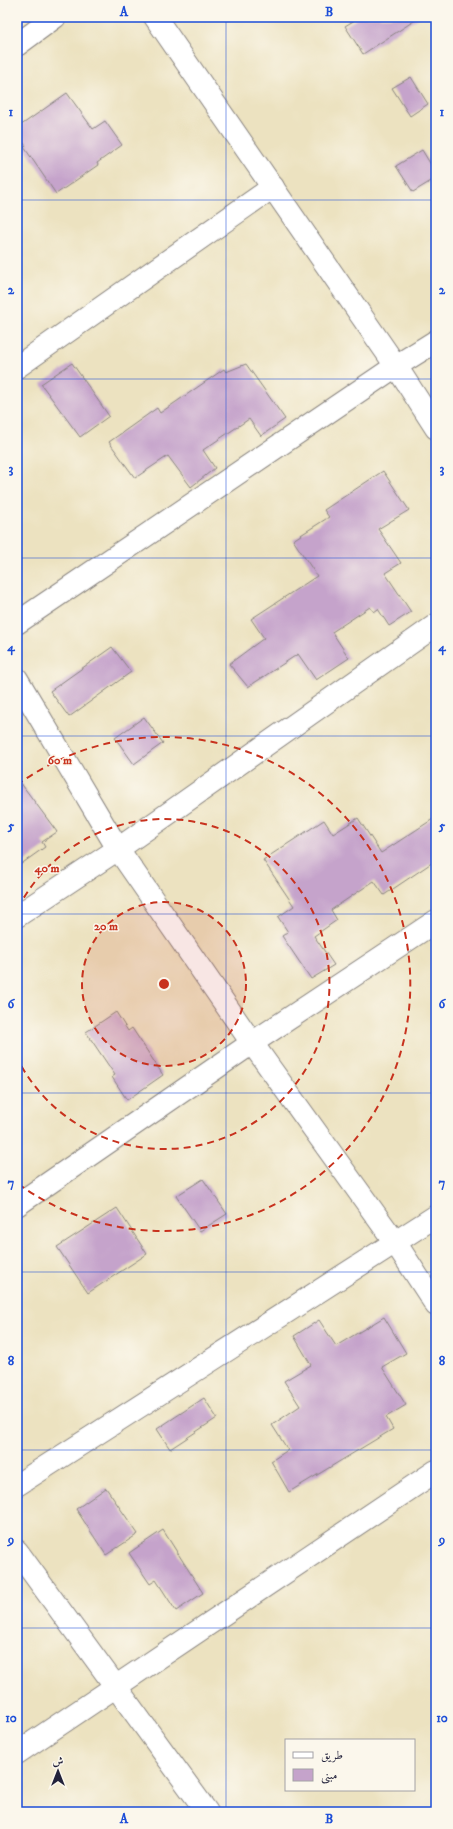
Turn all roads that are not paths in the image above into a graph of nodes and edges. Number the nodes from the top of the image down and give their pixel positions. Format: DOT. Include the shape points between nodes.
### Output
graph roads {
  1 [pos="55,17"];
  2 [pos="155,17"];
  3 [pos="17,45"];
  4 [pos="272,187"];
  5 [pos="436,341"];
  6 [pos="17,366"];
  7 [pos="396,366"];
  8 [pos="436,428"];
  9 [pos="17,623"];
  10 [pos="436,625"];
  11 [pos="17,679"];
  12 [pos="118,849"];
  13 [pos="17,916"];
  14 [pos="436,921"];
  15 [pos="252,1044"];
  16 [pos="17,1205"];
  17 [pos="436,1216"];
  18 [pos="395,1242"];
  19 [pos="436,1305"];
  20 [pos="436,1471"];
  21 [pos="17,1485"];
  22 [pos="17,1551"];
  23 [pos="115,1686"];
  24 [pos="17,1753"];
  25 [pos="207,1812"];
  1 -- 3 [label="street"];
  2 -- 4 [label="street"];
  4 -- 6 [label="street"];
  4 -- 7 [label="street"];
  5 -- 7 [label="street"];
  7 -- 8 [label="street"];
  7 -- 9 [label="street"];
  10 -- 12 [label="street"];
  11 -- 12 [label="street"];
  12 -- 13 [label="street"];
  12 -- 15 [label="street"];
  14 -- 15 [label="street"];
  15 -- 16 [label="street"];
  15 -- 18 [label="street"];
  17 -- 18 [label="street"];
  18 -- 19 [label="street"];
  18 -- 21 [label="street"];
  20 -- 23 [label="street"];
  22 -- 23 [label="street"];
  23 -- 24 [label="street"];
  23 -- 25 [label="street"];
}
